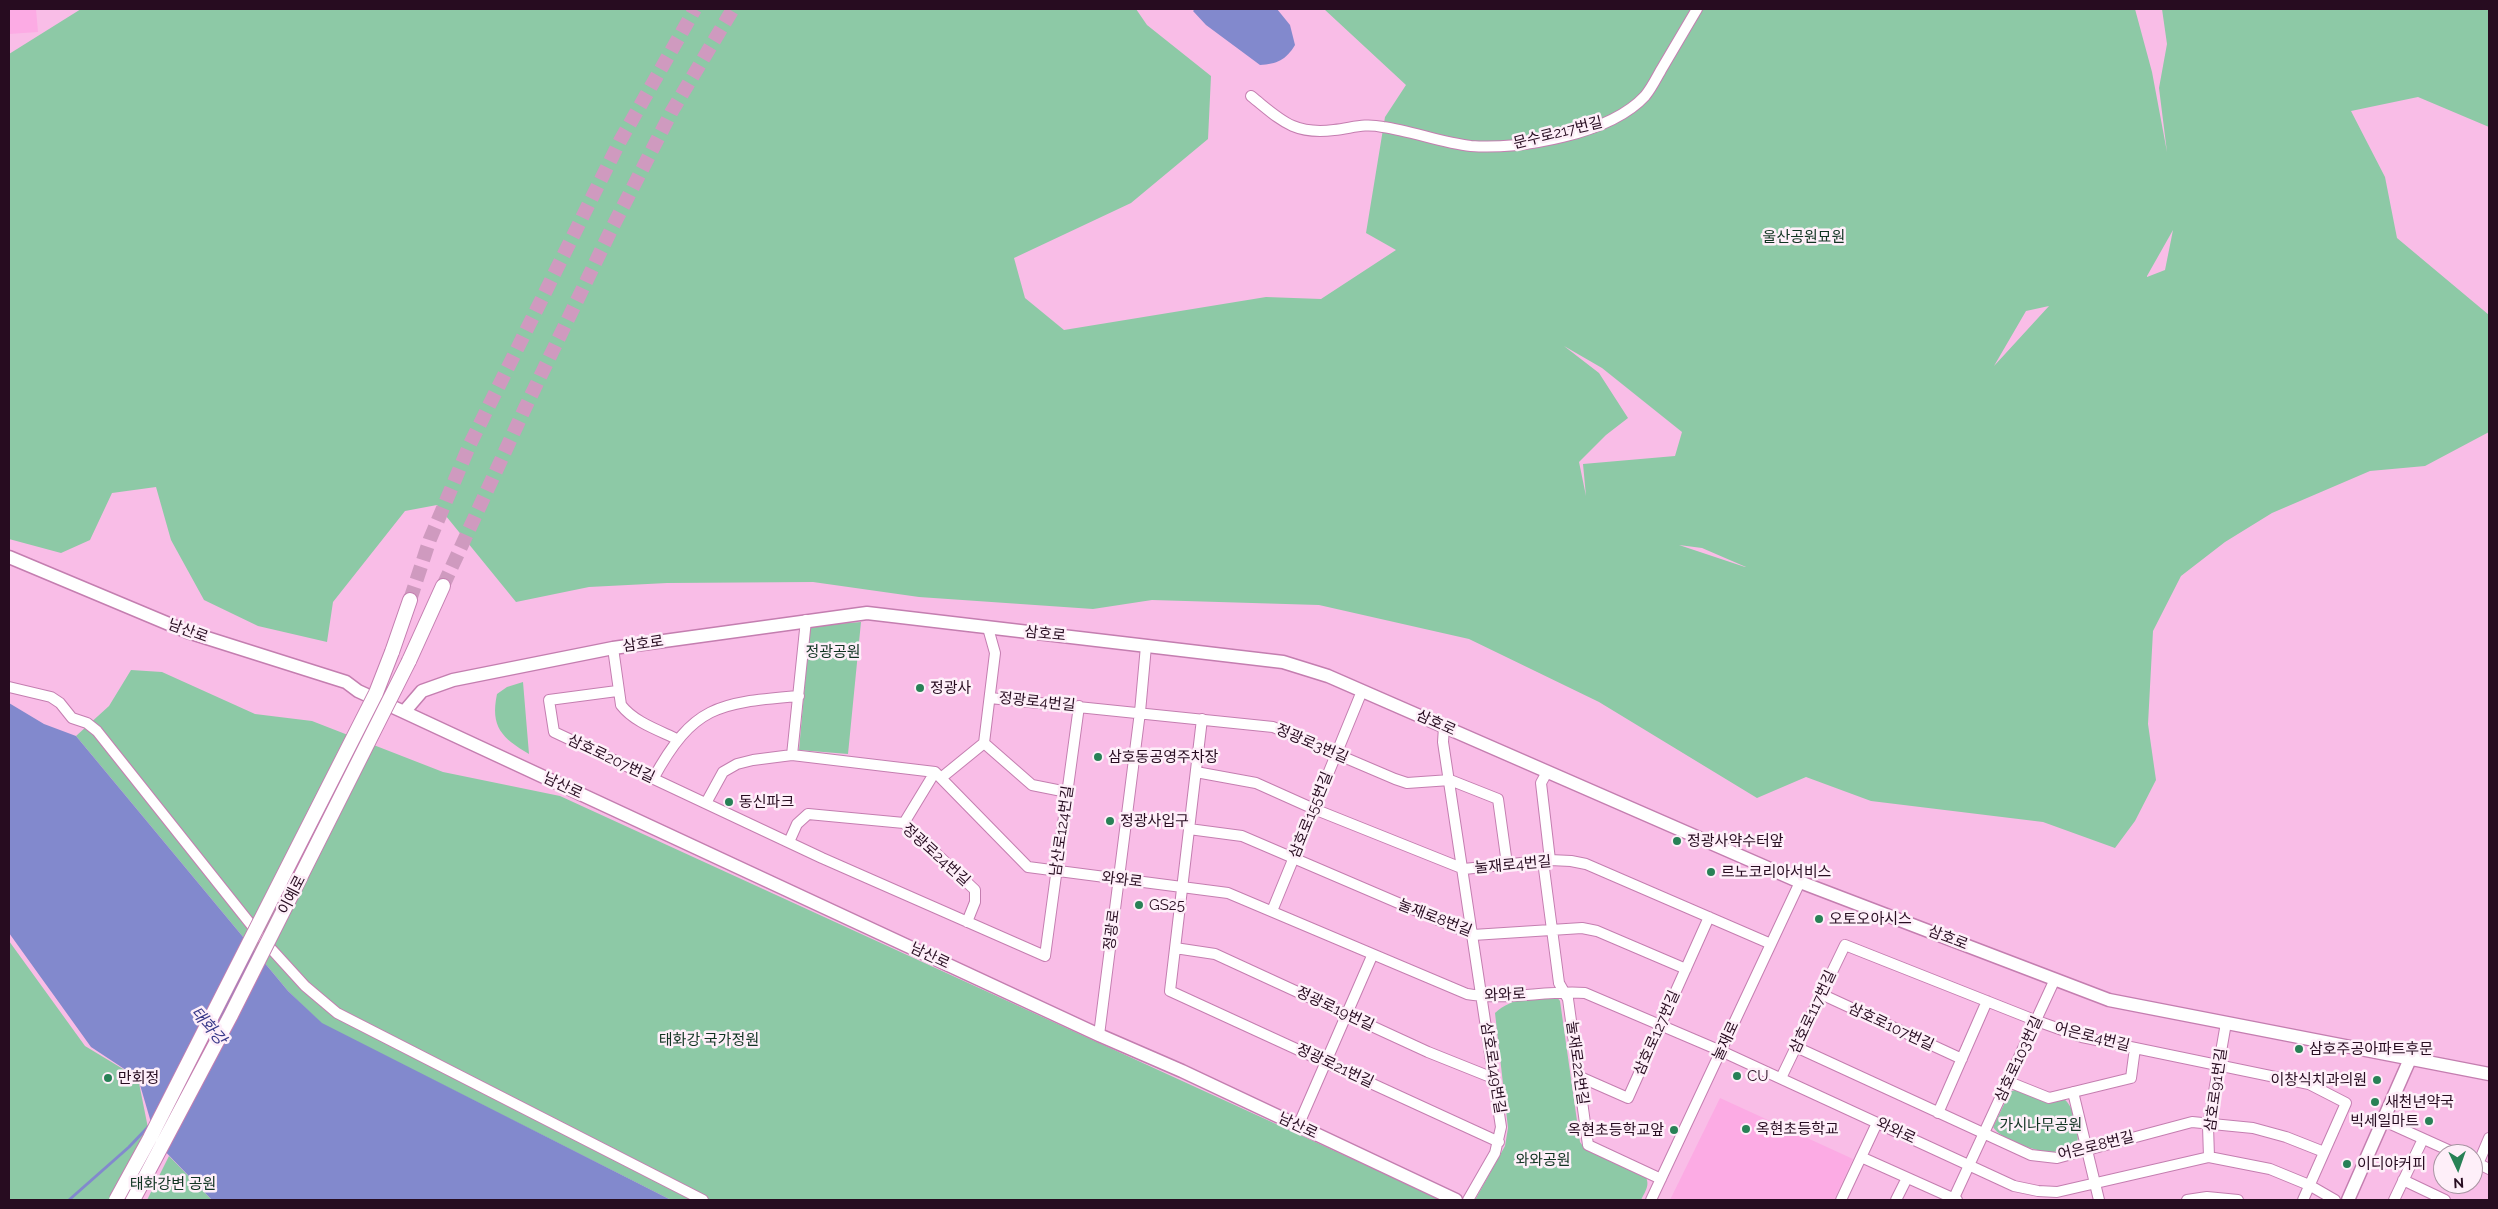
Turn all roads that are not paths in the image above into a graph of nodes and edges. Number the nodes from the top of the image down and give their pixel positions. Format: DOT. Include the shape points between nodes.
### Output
graph roads {
  1 [pos="1697,9"];
  2 [pos="1251,96"];
  3 [pos="9,558"];
  4 [pos="9,565"];
  5 [pos="443,586"];
  6 [pos="410,600"];
  7 [pos="806,620"];
  8 [pos="988,628"];
  9 [pos="1146,646"];
  10 [pos="613,648"];
  11 [pos="9,687"];
  12 [pos="358,691"];
  13 [pos="617,691"];
  14 [pos="1362,691"];
  15 [pos="799,696"];
  16 [pos="990,698"];
  17 [pos="1079,706"];
  18 [pos="404,712"];
  19 [pos="1140,712"];
  20 [pos="1202,719"];
  21 [pos="1444,727"];
  22 [pos="677,739"];
  23 [pos="984,743"];
  24 [pos="792,755"];
  25 [pos="1336,755"];
  26 [pos="1196,772"];
  27 [pos="1547,772"];
  28 [pos="938,775"];
  29 [pos="653,779"];
  30 [pos="1450,780"];
  31 [pos="1067,792"];
  32 [pos="706,803"];
  33 [pos="1314,809"];
  34 [pos="904,823"];
  35 [pos="1189,829"];
  36 [pos="789,842"];
  37 [pos="1293,860"];
  38 [pos="1546,860"];
  39 [pos="1508,864"];
  40 [pos="1464,869"];
  41 [pos="1056,872"];
  42 [pos="1118,880"];
  43 [pos="1800,882"];
  44 [pos="1182,887"];
  45 [pos="1272,911"];
  46 [pos="1709,917"];
  47 [pos="967,922"];
  48 [pos="1552,929"];
  49 [pos="1473,935"];
  50 [pos="1771,944"];
  51 [pos="1845,945"];
  52 [pos="1175,948"];
  53 [pos="1372,956"];
  54 [pos="1686,969"];
  55 [pos="2055,980"];
  56 [pos="1565,992"];
  57 [pos="1821,994"];
  58 [pos="1482,997"];
  59 [pos="1987,1000"];
  60 [pos="1346,1014"];
  61 [pos="2037,1021"];
  62 [pos="2226,1023"];
  63 [pos="1661,1025"];
  64 [pos="1099,1035"];
  65 [pos="1796,1047"];
  66 [pos="2135,1048"];
  67 [pos="1721,1051"];
  68 [pos="1962,1059"];
  69 [pos="2410,1059"];
  70 [pos="1325,1062"];
  71 [pos="2219,1065"];
  72 [pos="2489,1074"];
  73 [pos="1578,1076"];
  74 [pos="1493,1078"];
  75 [pos="1781,1078"];
  76 [pos="2009,1082"];
  77 [pos="2073,1092"];
  78 [pos="1938,1113"];
  79 [pos="2384,1121"];
  80 [pos="2209,1122"];
  81 [pos="1877,1123"];
  82 [pos="1298,1126"];
  83 [pos="1984,1134"];
  84 [pos="2423,1139"];
  85 [pos="1499,1142"];
  86 [pos="2434,1144"];
  87 [pos="2087,1149"];
  88 [pos="2324,1152"];
  89 [pos="1861,1157"];
  90 [pos="2209,1158"];
  91 [pos="1970,1165"];
  92 [pos="1907,1178"];
  93 [pos="1661,1179"];
  94 [pos="2404,1180"];
  95 [pos="2095,1185"];
  96 [pos="2310,1185"];
  97 [pos="116,1200"];
  98 [pos="133,1200"];
  99 [pos="703,1200"];
  100 [pos="1456,1200"];
  101 [pos="1468,1200"];
  102 [pos="1651,1200"];
  103 [pos="1841,1200"];
  104 [pos="1896,1200"];
  105 [pos="1955,1200"];
  106 [pos="2099,1200"];
  107 [pos="2187,1200"];
  108 [pos="2238,1200"];
  109 [pos="2303,1200"];
  110 [pos="2335,1200"];
  111 [pos="2348,1200"];
  112 [pos="2394,1200"];
  113 [pos="2445,1200"];
  1 -- 2 [label="street, 문수로217번길" via="1646,95 1622,115 1587,129 1506,146 1470,146 1359,124 1308,132 1288,125"];
  3 -- 12 [label="main road, 남산로" via="188,632 346,682"];
  4 -- 12 [label="main road, 남산로" via="175,635 339,688"];
  5 -- 98 [label="highway, 이예로, bridge" via="409,661 234,1008"];
  6 -- 97 [label="highway, 이예로, bridge" via="376,693"];
  7 -- 8 [label="main road, 삼호로" via="867,613"];
  7 -- 10 [label="main road, 삼호로"];
  7 -- 15 [label="street"];
  8 -- 9 [label="main road, 삼호로"];
  8 -- 16 [label="street" via="995,653"];
  9 -- 14 [label="main road, 삼호로" via="1283,662"];
  9 -- 19 [label="street, 정광로"];
  10 -- 13 [label="street"];
  10 -- 18 [label="main road, 삼호로" via="453,680 422,691"];
  11 -- 99 [label="street" via="51,697 72,718 97,731 264,941 305,986 337,1013"];
  12 -- 18 [label="main road"];
  13 -- 22 [label="street" via="626,712"];
  13 -- 29 [label="street, 삼호로207번길" via="549,700 554,732"];
  14 -- 21 [label="main road, 삼호로"];
  14 -- 25 [label="street, 삼호로155번길"];
  15 -- 22 [label="street" via="748,701 718,708 697,719"];
  15 -- 24 [label="street"];
  16 -- 17 [label="street, 정광로4번길"];
  16 -- 23 [label="street, 정광로4번길"];
  17 -- 19 [label="street, 정광로4번길"];
  17 -- 31 [label="street, 남산로124번길"];
  18 -- 64 [label="main road, 남산로"];
  19 -- 20 [label="street, 정광로3번길"];
  19 -- 42 [label="street, 정광로"];
  20 -- 25 [label="street, 정광로3번길" via="1273,727"];
  20 -- 26 [label="street"];
  21 -- 27 [label="main road, 삼호로"];
  21 -- 30 [label="street, 삼호로149번길" via="1443,742"];
  22 -- 29 [label="street"];
  23 -- 28 [label="street"];
  23 -- 31 [label="street" via="1032,785"];
  24 -- 28 [label="street"];
  24 -- 32 [label="street" via="737,764 723,772"];
  25 -- 30 [label="street, 정광로3번길" via="1407,783"];
  25 -- 33 [label="street, 삼호로155번길"];
  26 -- 33 [label="street, 눌재로4번길" via="1256,783"];
  26 -- 35 [label="street"];
  27 -- 38 [label="street, 눌재로22번길" via="1542,783"];
  27 -- 43 [label="main road, 삼호로"];
  28 -- 34 [label="street"];
  28 -- 41 [label="street, 와와로" via="1028,867"];
  29 -- 32 [label="street, 삼호로207번길"];
  30 -- 39 [label="street" via="1498,799"];
  30 -- 40 [label="street, 삼호로149번길"];
  31 -- 41 [label="street, 남산로124번길"];
  32 -- 36 [label="street"];
  33 -- 37 [label="street, 삼호로155번길"];
  33 -- 40 [label="street, 눌재로4번길"];
  34 -- 36 [label="street, 정광로24번길" via="808,814 797,824"];
  34 -- 47 [label="street, 정광로24번길" via="975,890 975,902"];
  35 -- 37 [label="street, 눌재로8번길" via="1242,836"];
  35 -- 44 [label="street"];
  36 -- 47 [label="street"];
  37 -- 45 [label="street, 삼호로155번길"];
  37 -- 49 [label="street, 눌재로8번길"];
  38 -- 39 [label="street, 눌재로4번길"];
  38 -- 46 [label="street, 눌재로4번길" via="1586,864"];
  38 -- 48 [label="street, 눌재로22번길"];
  39 -- 40 [label="street, 눌재로4번길"];
  40 -- 49 [label="street, 삼호로149번길"];
  41 -- 42 [label="street, 와와로"];
  41 -- 47 [label="street, 남산로124번길" via="1045,956"];
  42 -- 44 [label="street, 와와로"];
  42 -- 64 [label="street, 정광로"];
  43 -- 50 [label="street, 눌재로"];
  43 -- 55 [label="main road, 삼호로"];
  44 -- 45 [label="street, 와와로" via="1228,893"];
  44 -- 52 [label="street"];
  45 -- 53 [label="street, 와와로"];
  46 -- 50 [label="street, 눌재로4번길"];
  46 -- 54 [label="street, 삼호로127번길"];
  48 -- 49 [label="street, 눌재로8번길"];
  48 -- 54 [label="street, 눌재로8번길" via="1597,931"];
  48 -- 56 [label="street, 눌재로22번길" via="1559,984"];
  49 -- 58 [label="street, 삼호로149번길"];
  50 -- 67 [label="street, 눌재로"];
  51 -- 57 [label="street, 삼호로117번길"];
  51 -- 59 [label="street, 어은로4번길"];
  52 -- 60 [label="street, 정광로19번길" via="1215,954"];
  52 -- 70 [label="street, 정광로21번길" via="1170,991"];
  53 -- 58 [label="street, 와와로"];
  53 -- 60 [label="street"];
  54 -- 63 [label="street, 삼호로127번길"];
  55 -- 61 [label="street, 삼호로103번길"];
  55 -- 62 [label="main road, 삼호로" via="2109,1000"];
  56 -- 58 [label="street, 와와로"];
  56 -- 63 [label="street, 와와로" via="1590,995"];
  56 -- 73 [label="street, 눌재로22번길"];
  57 -- 65 [label="street, 삼호로117번길"];
  57 -- 68 [label="street, 삼호로107번길"];
  58 -- 74 [label="street, 삼호로149번길"];
  59 -- 61 [label="street, 어은로4번길"];
  59 -- 68 [label="street"];
  60 -- 70 [label="street"];
  60 -- 74 [label="street, 정광로19번길"];
  61 -- 66 [label="street, 어은로4번길" via="2082,1037"];
  61 -- 76 [label="street, 삼호로103번길"];
  62 -- 69 [label="main road, 삼호로"];
  62 -- 71 [label="street, 삼호로91번길"];
  63 -- 67 [label="street, 와와로"];
  63 -- 73 [label="street, 삼호로127번길" via="1628,1098"];
  64 -- 82 [label="main road, 남산로"];
  65 -- 75 [label="street, 삼호로117번길"];
  65 -- 78 [label="street, 어은로8번길"];
  66 -- 71 [label="street, 어은로4번길"];
  66 -- 77 [label="street" via="2131,1078"];
  67 -- 75 [label="street, 와와로"];
  67 -- 93 [label="street, 눌재로"];
  68 -- 78 [label="street"];
  69 -- 72 [label="main road, 삼호로"];
  69 -- 79 [label="main road"];
  70 -- 82 [label="street"];
  70 -- 85 [label="street, 정광로21번길"];
  71 -- 80 [label="street, 삼호로91번길"];
  71 -- 88 [label="street, 어은로4번길" via="2309,1084 2346,1103"];
  73 -- 93 [label="street, 눌재로22번길" via="1588,1146"];
  74 -- 85 [label="street, 삼호로149번길" via="1501,1127"];
  75 -- 81 [label="street, 와와로"];
  76 -- 77 [label="street" via="2049,1098"];
  76 -- 83 [label="street, 삼호로103번길"];
  77 -- 87 [label="street"];
  78 -- 83 [label="street, 어은로8번길"];
  79 -- 84 [label="street"];
  79 -- 111 [label="main road"];
  80 -- 87 [label="street, 어은로8번길" via="2192,1122"];
  80 -- 88 [label="street, 어은로8번길" via="2253,1128"];
  80 -- 90 [label="street, 삼호로91번길"];
  81 -- 89 [label="street"];
  81 -- 91 [label="street, 와와로"];
  82 -- 100 [label="main road, 남산로"];
  83 -- 87 [label="street, 어은로8번길" via="2031,1155 2057,1158"];
  83 -- 91 [label="street, 삼호로103번길"];
  84 -- 86 [label="street"];
  84 -- 94 [label="street"];
  85 -- 101 [label="street, 삼호로149번길"];
  87 -- 95 [label="street"];
  88 -- 96 [label="street"];
  89 -- 92 [label="street"];
  89 -- 103 [label="street"];
  90 -- 95 [label="street, 와와로"];
  90 -- 96 [label="street, 와와로" via="2270,1169"];
  91 -- 95 [label="street, 와와로" via="2014,1186 2038,1191 2057,1192"];
  91 -- 105 [label="street, 삼호로103번길"];
  92 -- 104 [label="street"];
  92 -- 105 [label="street"];
  93 -- 102 [label="street, 눌재로"];
  94 -- 112 [label="street"];
  94 -- 113 [label="street"];
  95 -- 106 [label="street"];
  96 -- 109 [label="street"];
  96 -- 110 [label="street, 와와로"];
  107 -- 108 [label="street" via="2207,1197"];
}
